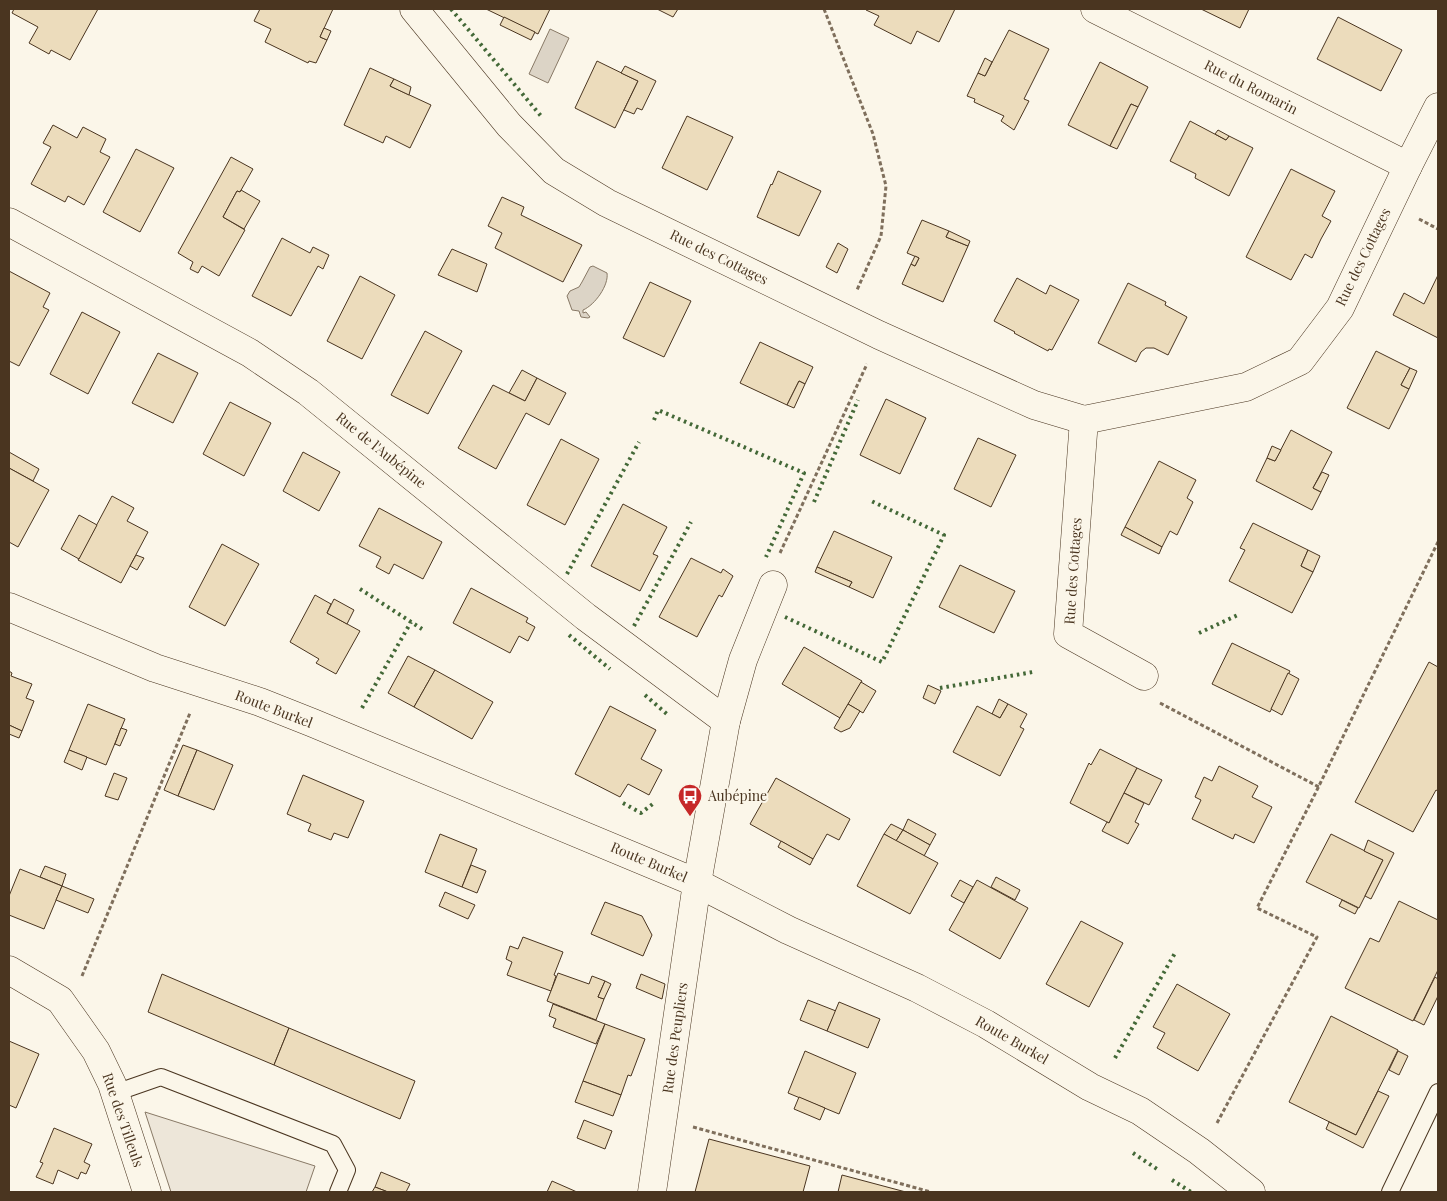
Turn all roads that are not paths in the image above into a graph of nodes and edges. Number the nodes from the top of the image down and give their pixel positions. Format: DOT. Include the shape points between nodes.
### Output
graph roads {
  1 [pos="414,9"];
  2 [pos="1095,9"];
  3 [pos="1438,107"];
  4 [pos="1408,166"];
  5 [pos="9,222"];
  6 [pos="1084,420"];
  7 [pos="773,585"];
  8 [pos="9,608"];
  9 [pos="1144,676"];
  10 [pos="726,721"];
  11 [pos="697,883"];
  12 [pos="9,970"];
  13 [pos="1438,1092"];
  14 [pos="115,1093"];
  15 [pos="147,1192"];
  16 [pos="338,1192"];
  17 [pos="652,1192"];
  18 [pos="1251,1192"];
  19 [pos="1390,1192"];
  1 -- 6 [label="street, Rue des Cottages" via="509,125 554,171 607,203 879,335 1034,405"];
  2 -- 4 [label="street, Rue du Romarin"];
  3 -- 4 [label="street, Rue des Cottages"];
  4 -- 6 [label="street, Rue des Cottages" via="1340,308 1300,361 1246,387"];
  5 -- 10 [label="street, Rue de l'Aubépine" via="284,374 586,617"];
  6 -- 9 [label="street, Rue des Cottages" via="1068,634"];
  7 -- 10 [label="street" via="743,660"];
  8 -- 11 [label="street, Route Burkel" via="155,668 313,723"];
  10 -- 11 [label="street"];
  11 -- 17 [label="street, Rue des Peupliers"];
  11 -- 18 [label="street, Route Burkel" via="986,1024 1090,1087 1140,1111 1199,1150"];
  12 -- 14 [label="street, Rue des Tilleuls" via="60,1000 96,1051"];
  13 -- 19 [label="lane"];
  14 -- 15 [label="street, Rue des Tilleuls"];
  14 -- 16 [label="lane" via="161,1077 333,1144 347,1170"];
}
